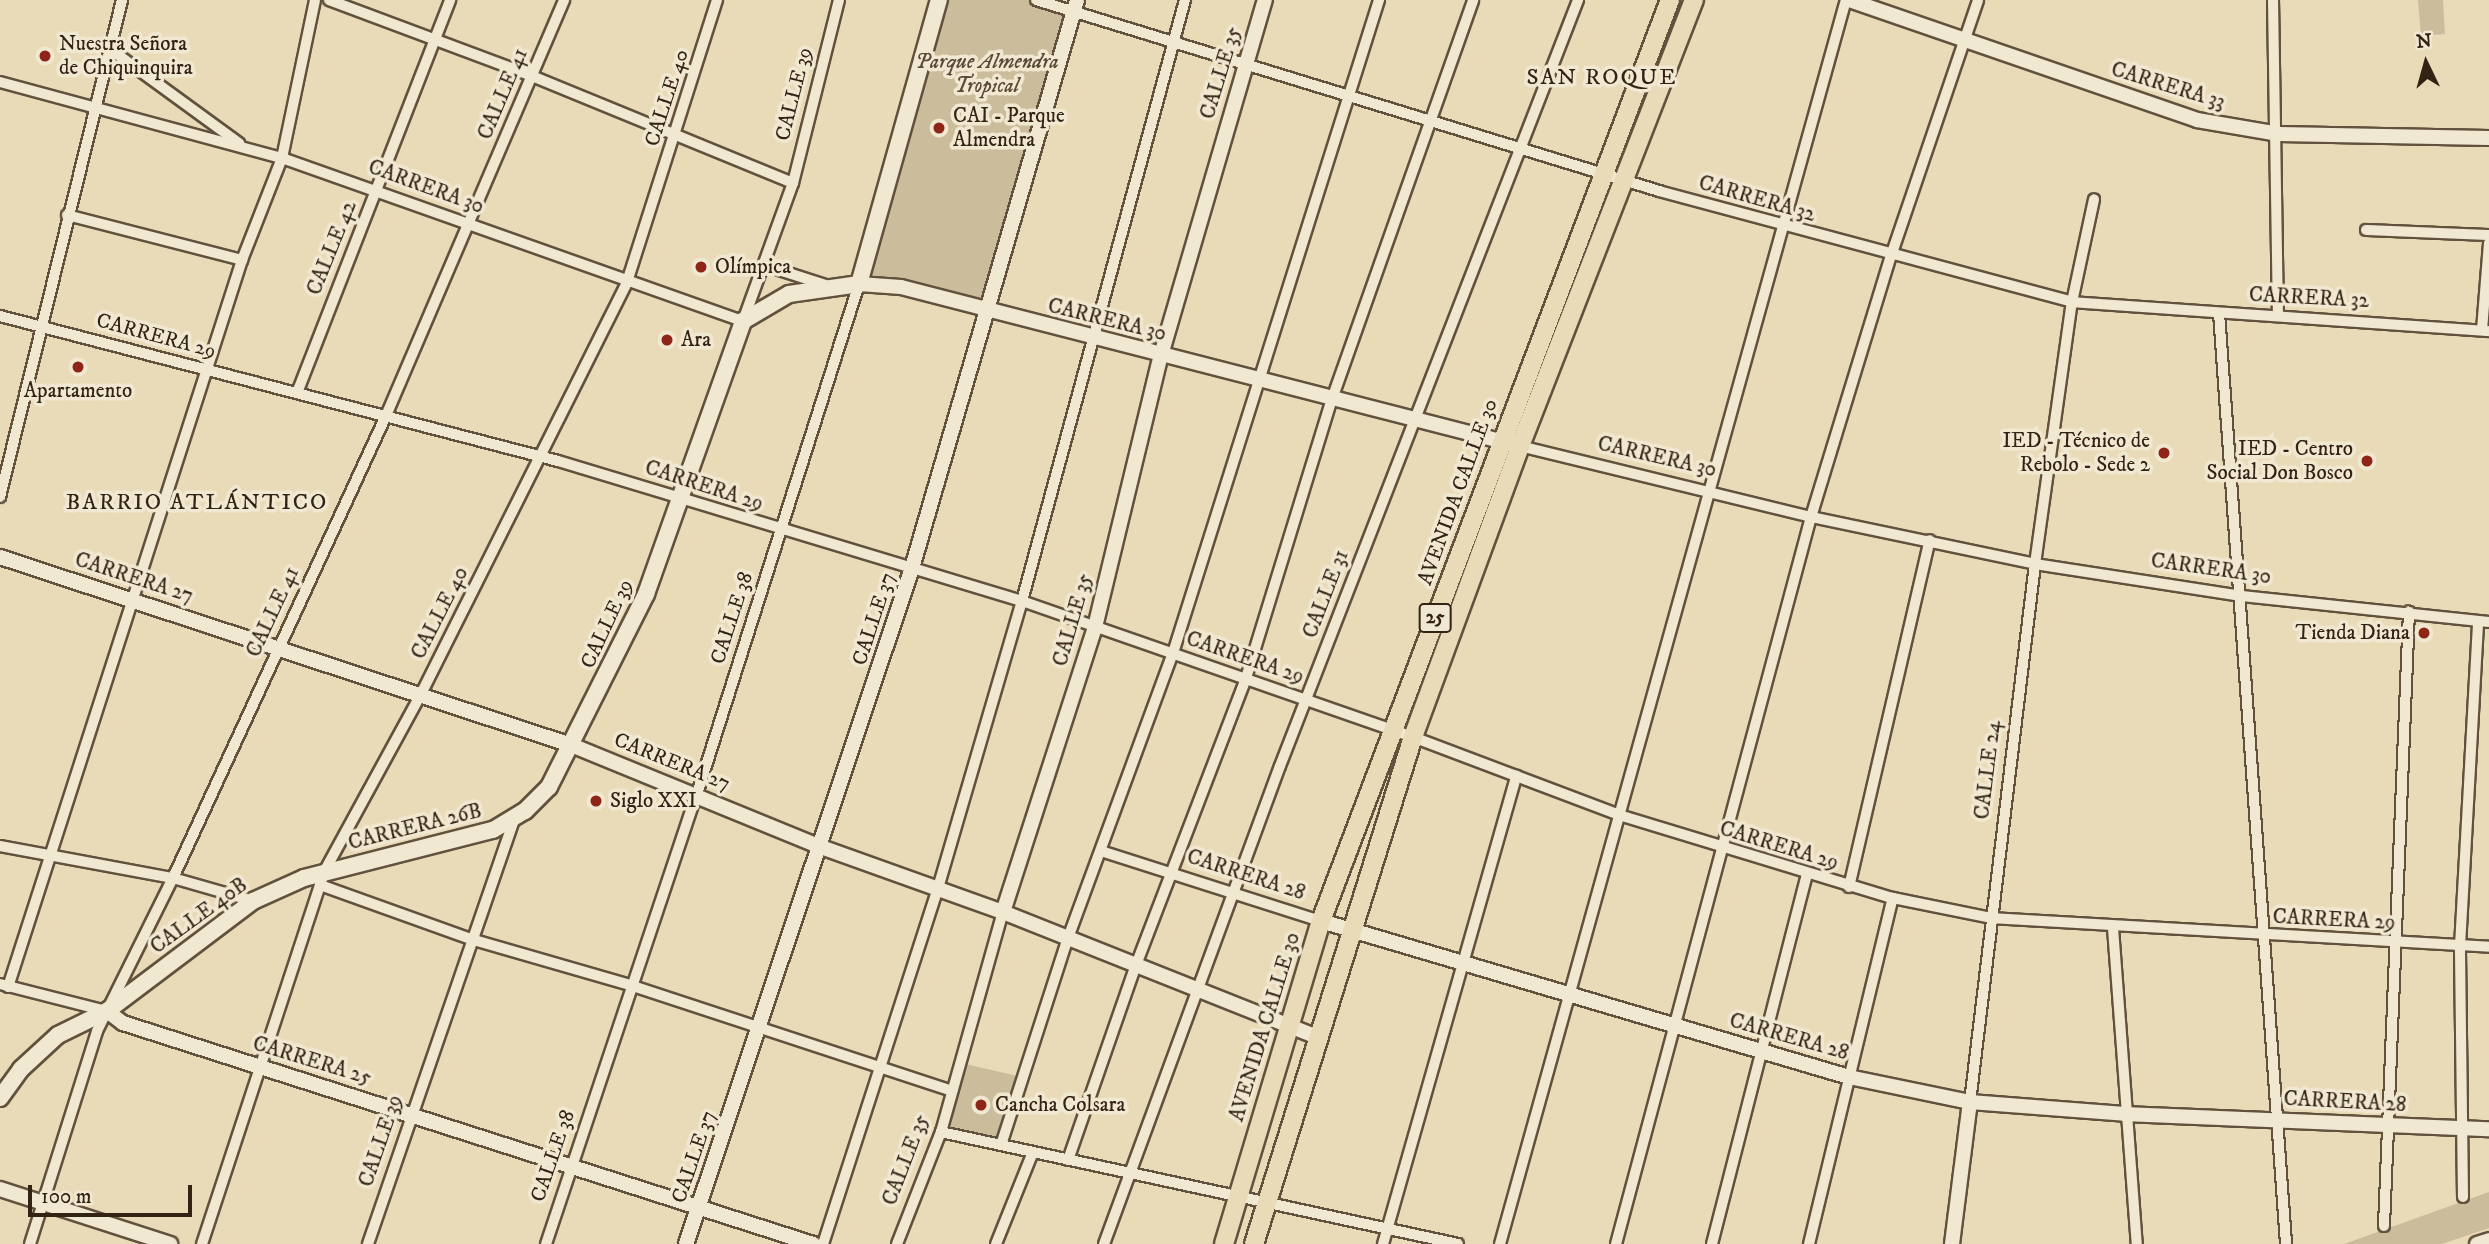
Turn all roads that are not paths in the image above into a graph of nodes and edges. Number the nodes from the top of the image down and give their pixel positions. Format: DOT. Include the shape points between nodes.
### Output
graph roads {
  1 [pos="122,0"];
  2 [pos="315,0"];
  3 [pos="329,0"];
  4 [pos="450,0"];
  5 [pos="564,0"];
  6 [pos="717,0"];
  7 [pos="839,0"];
  8 [pos="939,0"];
  9 [pos="1035,0"];
  10 [pos="1185,0"];
  11 [pos="1265,0"];
  12 [pos="1379,0"];
  13 [pos="1473,0"];
  14 [pos="1578,0"];
  15 [pos="1670,0"];
  16 [pos="1694,0"];
  17 [pos="1847,0"];
  18 [pos="1978,0"];
  19 [pos="2273,0"];
  20 [pos="1075,6"];
  21 [pos="434,38"];
  22 [pos="1964,40"];
  23 [pos="1174,42"];
  24 [pos="110,49"];
  25 [pos="1244,65"];
  26 [pos="532,76"];
  27 [pos="0,82"];
  28 [pos="1350,99"];
  29 [pos="96,105"];
  30 [pos="1430,123"];
  31 [pos="2279,134"];
  32 [pos="675,136"];
  33 [pos="2489,138"];
  34 [pos="247,148"];
  35 [pos="1518,150"];
  36 [pos="282,158"];
  37 [pos="1602,172"];
  38 [pos="1625,180"];
  39 [pos="793,183"];
  40 [pos="377,191"];
  41 [pos="2094,198"];
  42 [pos="67,215"];
  43 [pos="468,225"];
  44 [pos="1783,227"];
  45 [pos="2366,230"];
  46 [pos="2489,235"];
  47 [pos="2489,243"];
  48 [pos="1891,256"];
  49 [pos="242,261"];
  50 [pos="779,270"];
  51 [pos="627,282"];
  52 [pos="859,284"];
  53 [pos="826,285"];
  54 [pos="2072,302"];
  55 [pos="987,312"];
  56 [pos="2219,313"];
  57 [pos="2278,314"];
  58 [pos="0,316"];
  59 [pos="743,321"];
  60 [pos="41,326"];
  61 [pos="2486,330"];
  62 [pos="1094,339"];
  63 [pos="1161,355"];
  64 [pos="209,370"];
  65 [pos="1262,381"];
  66 [pos="297,393"];
  67 [pos="1332,398"];
  68 [pos="385,418"];
  69 [pos="1412,419"];
  70 [pos="1501,441"];
  71 [pos="1520,446"];
  72 [pos="540,456"];
  73 [pos="1709,491"];
  74 [pos="0,497"];
  75 [pos="680,500"];
  76 [pos="1811,517"];
  77 [pos="782,531"];
  78 [pos="1930,540"];
  79 [pos="0,557"];
  80 [pos="2035,564"];
  81 [pos="912,568"];
  82 [pos="2242,596"];
  83 [pos="134,599"];
  84 [pos="1022,601"];
  85 [pos="2409,612"];
  86 [pos="2483,622"];
  87 [pos="1095,627"];
  88 [pos="278,646"];
  89 [pos="1173,653"];
  90 [pos="1246,678"];
  91 [pos="421,694"];
  92 [pos="1306,700"];
  93 [pos="1393,731"];
  94 [pos="1413,737"];
  95 [pos="571,745"];
  96 [pos="1516,776"];
  97 [pos="697,794"];
  98 [pos="1619,815"];
  99 [pos="514,819"];
  100 [pos="0,846"];
  101 [pos="821,847"];
  102 [pos="1722,849"];
  103 [pos="1101,851"];
  104 [pos="51,856"];
  105 [pos="1170,873"];
  106 [pos="1807,874"];
  107 [pos="173,878"];
  108 [pos="322,878"];
  109 [pos="1849,887"];
  110 [pos="938,888"];
  111 [pos="1233,893"];
  112 [pos="1893,898"];
  113 [pos="253,901"];
  114 [pos="1003,912"];
  115 [pos="1991,918"];
  116 [pos="1321,921"];
  117 [pos="2113,928"];
  118 [pos="1349,931"];
  119 [pos="2261,935"];
  120 [pos="1068,938"];
  121 [pos="474,940"];
  122 [pos="2398,942"];
  123 [pos="2460,946"];
  124 [pos="2489,947"];
  125 [pos="1459,963"];
  126 [pos="1136,965"];
  127 [pos="4,985"];
  128 [pos="634,986"];
  129 [pos="1197,989"];
  130 [pos="1569,995"];
  131 [pos="107,1012"];
  132 [pos="1287,1025"];
  133 [pos="1673,1026"];
  134 [pos="760,1028"];
  135 [pos="1317,1037"];
  136 [pos="1760,1051"];
  137 [pos="881,1067"];
  138 [pos="260,1068"];
  139 [pos="1849,1077"];
  140 [pos="953,1091"];
  141 [pos="0,1098"];
  142 [pos="1970,1101"];
  143 [pos="412,1113"];
  144 [pos="2125,1114"];
  145 [pos="2276,1120"];
  146 [pos="2390,1126"];
  147 [pos="2461,1128"];
  148 [pos="2489,1129"];
  149 [pos="941,1132"];
  150 [pos="1001,1145"];
  151 [pos="1033,1152"];
  152 [pos="1068,1160"];
  153 [pos="573,1165"];
  154 [pos="1128,1173"];
  155 [pos="0,1189"];
  156 [pos="1239,1197"];
  157 [pos="2463,1197"];
  158 [pos="44,1203"];
  159 [pos="1266,1203"];
  160 [pos="699,1206"];
  161 [pos="2384,1226"];
  162 [pos="1387,1229"];
  163 [pos="2489,1240"];
  164 [pos="30,1244"];
  165 [pos="170,1244"];
  166 [pos="202,1244"];
  167 [pos="368,1244"];
  168 [pos="546,1244"];
  169 [pos="686,1244"];
  170 [pos="813,1244"];
  171 [pos="823,1244"];
  172 [pos="897,1244"];
  173 [pos="996,1244"];
  174 [pos="1104,1244"];
  175 [pos="1224,1244"];
  176 [pos="1254,1244"];
  177 [pos="1383,1244"];
  178 [pos="1458,1244"];
  179 [pos="1500,1244"];
  180 [pos="1616,1244"];
  181 [pos="1712,1244"];
  182 [pos="1809,1244"];
  183 [pos="1952,1244"];
  184 [pos="2137,1244"];
  185 [pos="2286,1244"];
  186 [pos="2477,1244"];
  1 -- 24 [label="street"];
  2 -- 36 [label="street"];
  3 -- 21 [label="street"];
  4 -- 21 [label="street, CALLE 42"];
  5 -- 26 [label="street, CALLE 41"];
  6 -- 32 [label="street, CALLE 40"];
  7 -- 39 [label="street, CALLE 39"];
  8 -- 52 [label="main road, CALLE 38"];
  9 -- 20 [label="street, CARRERA 32"];
  10 -- 23 [label="street"];
  11 -- 25 [label="street, CALLE 35"];
  12 -- 28 [label="street"];
  13 -- 30 [label="street"];
  14 -- 35 [label="street, CALLE 31"];
  15 -- 37 [label="highway, AVENIDA CALLE 30 / 25"];
  16 -- 38 [label="highway, AVENIDA CALLE 30 / 25"];
  17 -- 22 [label="street, CARRERA 33"];
  17 -- 44 [label="street"];
  18 -- 22 [label="street"];
  19 -- 31 [label="street"];
  20 -- 23 [label="street, CARRERA 32"];
  20 -- 55 [label="street, CALLE 37"];
  21 -- 26 [label="street"];
  21 -- 40 [label="street, CALLE 42"];
  22 -- 31 [label="street, CARRERA 33" via="2197,120"];
  22 -- 48 [label="street"];
  23 -- 25 [label="street, CARRERA 32"];
  23 -- 62 [label="street"];
  24 -- 29 [label="street"];
  24 -- 34 [label="street"];
  25 -- 28 [label="street, CARRERA 32"];
  25 -- 63 [label="street, CALLE 35"];
  26 -- 32 [label="street"];
  26 -- 43 [label="street, CALLE 41"];
  27 -- 29 [label="street, CARRERA 30"];
  28 -- 30 [label="street, CARRERA 32"];
  28 -- 65 [label="street"];
  29 -- 34 [label="street, CARRERA 30"];
  29 -- 42 [label="street"];
  30 -- 35 [label="street, CARRERA 32"];
  30 -- 67 [label="street"];
  31 -- 33 [label="street, CARRERA 33"];
  31 -- 57 [label="street"];
  32 -- 39 [label="street"];
  32 -- 51 [label="street, CALLE 40"];
  34 -- 36 [label="street, CARRERA 30"];
  35 -- 37 [label="street, CARRERA 32"];
  35 -- 69 [label="street, CALLE 31"];
  36 -- 40 [label="street, CARRERA 30"];
  36 -- 49 [label="street"];
  37 -- 38 [label="street, CARRERA 32"];
  37 -- 70 [label="highway, AVENIDA CALLE 30 / 25"];
  38 -- 44 [label="street, CARRERA 32"];
  38 -- 71 [label="highway, AVENIDA CALLE 30 / 25"];
  39 -- 59 [label="street, CALLE 39"];
  40 -- 43 [label="street, CARRERA 30"];
  40 -- 66 [label="street, CALLE 42"];
  41 -- 54 [label="street, CALLE 24"];
  42 -- 49 [label="street"];
  42 -- 60 [label="street"];
  43 -- 51 [label="street, CARRERA 30"];
  43 -- 68 [label="street, CALLE 41"];
  44 -- 48 [label="street, CARRERA 32"];
  44 -- 73 [label="street"];
  45 -- 46 [label="street"];
  47 -- 61 [label="street"];
  48 -- 54 [label="street, CARRERA 32"];
  48 -- 76 [label="street"];
  49 -- 64 [label="street"];
  50 -- 53 [label="street, CARRERA 30"];
  51 -- 59 [label="street, CARRERA 30"];
  51 -- 72 [label="street, CALLE 40"];
  52 -- 53 [label="main road, CARRERA 30"];
  52 -- 55 [label="street, CARRERA 30" via="901,287"];
  52 -- 77 [label="street, CALLE 38"];
  53 -- 59 [label="main road, CARRERA 30" via="771,300"];
  54 -- 56 [label="street, CARRERA 32"];
  54 -- 80 [label="street, CALLE 24"];
  55 -- 62 [label="street, CARRERA 30"];
  55 -- 81 [label="street, CALLE 37"];
  56 -- 57 [label="street, CARRERA 32"];
  56 -- 82 [label="street"];
  57 -- 61 [label="street, CARRERA 32"];
  58 -- 60 [label="street, CARRERA 29"];
  59 -- 75 [label="main road, CALLE 39"];
  60 -- 64 [label="street, CARRERA 29"];
  60 -- 74 [label="street"];
  62 -- 63 [label="street, CARRERA 30"];
  62 -- 84 [label="street"];
  63 -- 65 [label="street, CARRERA 30"];
  63 -- 87 [label="street, CALLE 35"];
  64 -- 66 [label="street, CARRERA 29"];
  64 -- 83 [label="street"];
  65 -- 67 [label="street, CARRERA 30"];
  65 -- 89 [label="street"];
  66 -- 68 [label="street, CARRERA 29"];
  67 -- 69 [label="street, CARRERA 30"];
  67 -- 90 [label="street"];
  68 -- 72 [label="street, CARRERA 29"];
  68 -- 88 [label="street, CALLE 41"];
  69 -- 70 [label="street, CARRERA 30"];
  69 -- 92 [label="street, CALLE 31"];
  70 -- 71 [label="street, CARRERA 30"];
  70 -- 93 [label="highway, AVENIDA CALLE 30 / 25"];
  71 -- 73 [label="street, CARRERA 30"];
  71 -- 94 [label="highway, AVENIDA CALLE 30 / 25"];
  72 -- 75 [label="street, CARRERA 29"];
  72 -- 91 [label="street, CALLE 40"];
  73 -- 76 [label="street, CARRERA 30"];
  73 -- 98 [label="street"];
  75 -- 77 [label="street, CARRERA 29"];
  75 -- 95 [label="main road, CALLE 39" via="646,594"];
  76 -- 78 [label="street, CARRERA 30"];
  76 -- 102 [label="street"];
  77 -- 81 [label="street, CARRERA 29"];
  77 -- 97 [label="street, CALLE 38"];
  78 -- 80 [label="street, CARRERA 30"];
  78 -- 109 [label="street"];
  79 -- 83 [label="street, CARRERA 27"];
  80 -- 82 [label="street, CARRERA 30"];
  80 -- 115 [label="street, CALLE 24"];
  81 -- 84 [label="street, CARRERA 29"];
  81 -- 101 [label="street, CALLE 37"];
  82 -- 85 [label="street, CARRERA 30"];
  82 -- 119 [label="street"];
  83 -- 88 [label="street, CARRERA 27"];
  83 -- 104 [label="street"];
  84 -- 87 [label="street, CARRERA 29"];
  84 -- 110 [label="street"];
  85 -- 86 [label="street, CARRERA 30"];
  85 -- 122 [label="street"];
  86 -- 123 [label="street"];
  87 -- 89 [label="street, CARRERA 29"];
  87 -- 114 [label="street, CALLE 35"];
  88 -- 91 [label="street, CARRERA 27"];
  88 -- 107 [label="street, CALLE 41"];
  89 -- 90 [label="street, CARRERA 29"];
  89 -- 103 [label="street"];
  90 -- 92 [label="street, CARRERA 29"];
  90 -- 105 [label="street"];
  91 -- 95 [label="street, CARRERA 27"];
  91 -- 108 [label="street, CALLE 40"];
  92 -- 93 [label="street, CARRERA 29"];
  92 -- 111 [label="street, CALLE 31"];
  93 -- 94 [label="street, CARRERA 29"];
  93 -- 116 [label="highway, AVENIDA CALLE 30 / 25"];
  94 -- 96 [label="street, CARRERA 29"];
  94 -- 118 [label="highway, AVENIDA CALLE 30 / 25"];
  95 -- 97 [label="street, CARRERA 27"];
  95 -- 99 [label="main road, CALLE 39" via="549,786"];
  96 -- 98 [label="street, CARRERA 29"];
  96 -- 125 [label="street"];
  97 -- 101 [label="street, CARRERA 27"];
  97 -- 128 [label="street, CALLE 38"];
  98 -- 102 [label="street, CARRERA 29"];
  98 -- 130 [label="street"];
  99 -- 108 [label="main road, CARRERA 26B" via="470,838"];
  99 -- 121 [label="street, CALLE 39"];
  100 -- 104 [label="street"];
  101 -- 110 [label="street, CARRERA 27"];
  101 -- 134 [label="street, CALLE 37"];
  102 -- 106 [label="street, CARRERA 29"];
  102 -- 133 [label="street"];
  103 -- 105 [label="street, CARRERA 28"];
  103 -- 120 [label="street"];
  104 -- 107 [label="street"];
  104 -- 127 [label="street"];
  105 -- 111 [label="street, CARRERA 28"];
  105 -- 126 [label="street"];
  106 -- 109 [label="street, CARRERA 29"];
  106 -- 136 [label="street"];
  107 -- 113 [label="street"];
  107 -- 131 [label="street, CALLE 41"];
  108 -- 113 [label="main road, CALLE 40B"];
  108 -- 121 [label="street"];
  108 -- 138 [label="street, CALLE 40"];
  109 -- 112 [label="street, CARRERA 29"];
  110 -- 114 [label="street, CARRERA 27"];
  110 -- 137 [label="street"];
  111 -- 116 [label="street, CARRERA 28"];
  111 -- 129 [label="street, CALLE 31"];
  112 -- 115 [label="street, CARRERA 29"];
  112 -- 139 [label="street"];
  113 -- 131 [label="main road, CALLE 40B"];
  114 -- 120 [label="street, CARRERA 27"];
  114 -- 140 [label="street, CALLE 35"];
  115 -- 117 [label="street, CARRERA 29"];
  115 -- 142 [label="street, CALLE 24"];
  116 -- 118 [label="street, CARRERA 28"];
  116 -- 132 [label="highway, AVENIDA CALLE 30 / 25"];
  117 -- 119 [label="street, CARRERA 29"];
  117 -- 144 [label="street"];
  118 -- 125 [label="street, CARRERA 28"];
  118 -- 135 [label="highway, AVENIDA CALLE 30 / 25"];
  119 -- 122 [label="street, CARRERA 29"];
  119 -- 145 [label="street"];
  120 -- 126 [label="street, CARRERA 27"];
  120 -- 150 [label="street"];
  121 -- 128 [label="street"];
  121 -- 143 [label="street, CALLE 39"];
  122 -- 123 [label="street, CARRERA 29"];
  122 -- 146 [label="street"];
  123 -- 124 [label="street, CARRERA 29"];
  123 -- 147 [label="street"];
  125 -- 130 [label="street, CARRERA 28"];
  125 -- 162 [label="street"];
  126 -- 129 [label="street, CARRERA 27"];
  126 -- 152 [label="street"];
  127 -- 131 [label="street, CARRERA 25"];
  128 -- 134 [label="street"];
  128 -- 153 [label="street, CALLE 38"];
  129 -- 132 [label="street, CARRERA 27"];
  129 -- 154 [label="street, CALLE 31"];
  130 -- 133 [label="street, CARRERA 28"];
  130 -- 179 [label="street"];
  131 -- 138 [label="street, CARRERA 25" via="123,1023"];
  131 -- 141 [label="main road" via="79,1023 38,1051"];
  131 -- 158 [label="street, CALLE 41" via="97,1031"];
  132 -- 135 [label="street, CARRERA 27"];
  132 -- 156 [label="highway, AVENIDA CALLE 30 / 25"];
  133 -- 136 [label="street, CARRERA 28"];
  133 -- 180 [label="street"];
  134 -- 137 [label="street"];
  134 -- 160 [label="street, CALLE 37"];
  135 -- 159 [label="highway, AVENIDA CALLE 30 / 25"];
  136 -- 139 [label="street, CARRERA 28"];
  136 -- 181 [label="street"];
  137 -- 140 [label="street"];
  137 -- 171 [label="street"];
  138 -- 143 [label="street, CARRERA 25"];
  138 -- 166 [label="street, CALLE 40"];
  139 -- 142 [label="street, CARRERA 28"];
  139 -- 182 [label="street"];
  140 -- 149 [label="street, CALLE 35"];
  142 -- 144 [label="street, CARRERA 28"];
  142 -- 183 [label="street, CALLE 24"];
  143 -- 153 [label="street, CARRERA 25"];
  143 -- 167 [label="street, CALLE 39"];
  144 -- 145 [label="street, CARRERA 28"];
  144 -- 184 [label="street"];
  145 -- 146 [label="street, CARRERA 28"];
  145 -- 185 [label="street"];
  146 -- 147 [label="street, CARRERA 28"];
  146 -- 161 [label="street"];
  147 -- 148 [label="street, CARRERA 28"];
  147 -- 157 [label="street"];
  149 -- 150 [label="street"];
  149 -- 172 [label="street, CALLE 35"];
  150 -- 151 [label="street"];
  151 -- 152 [label="street"];
  151 -- 173 [label="street"];
  152 -- 154 [label="street"];
  153 -- 160 [label="street, CARRERA 25"];
  153 -- 168 [label="street, CALLE 38"];
  154 -- 156 [label="street"];
  154 -- 174 [label="street, CALLE 31"];
  155 -- 158 [label="street"];
  156 -- 159 [label="street"];
  156 -- 175 [label="highway, AVENIDA CALLE 30 / 25"];
  158 -- 164 [label="street, CALLE 41"];
  158 -- 165 [label="street"];
  159 -- 162 [label="street"];
  159 -- 176 [label="highway, AVENIDA CALLE 30 / 25"];
  160 -- 169 [label="street, CALLE 37"];
  160 -- 170 [label="street, CARRERA 25"];
  162 -- 177 [label="street"];
  162 -- 178 [label="street"];
  163 -- 186 [label="street"];
}
